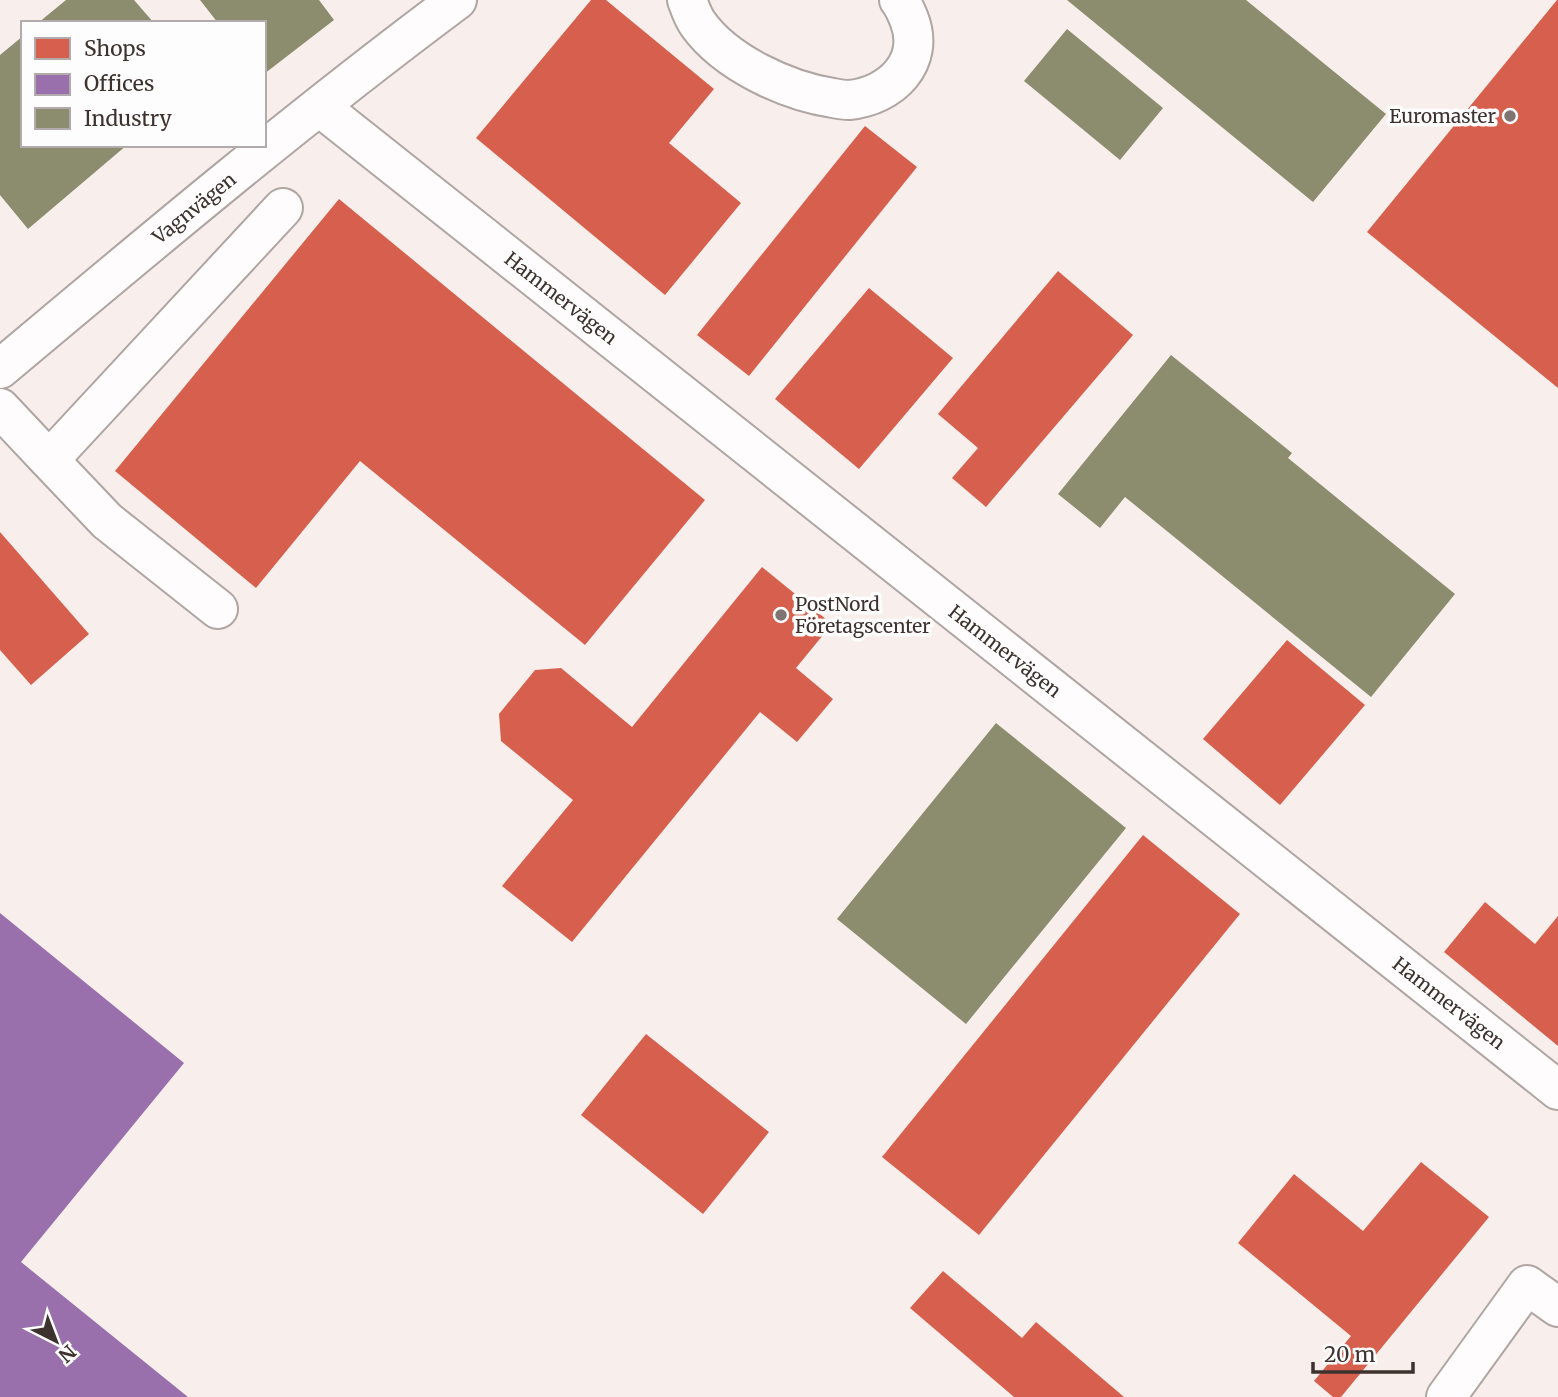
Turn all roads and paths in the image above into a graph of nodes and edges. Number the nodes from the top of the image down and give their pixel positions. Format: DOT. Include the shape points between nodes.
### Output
graph roads {
  1 [pos="457,0"];
  2 [pos="687,0"];
  3 [pos="899,0"];
  4 [pos="320,107"];
  5 [pos="284,208"];
  6 [pos="0,369"];
  7 [pos="0,408"];
  8 [pos="49,460"];
  9 [pos="218,609"];
  10 [pos="1558,1090"];
  11 [pos="1558,1307"];
  12 [pos="1446,1397"];
  1 -- 4 [label="street, Vagnvägen"];
  2 -- 3 [label="street" via="698,23 738,62 816,95 848,100 886,88 910,61 912,27"];
  4 -- 6 [label="street, Vagnvägen"];
  4 -- 10 [label="street, Hammervägen"];
  5 -- 8 [label="street"];
  7 -- 8 [label="street"];
  8 -- 9 [label="street" via="107,521"];
  11 -- 12 [label="street" via="1527,1285"];
}
